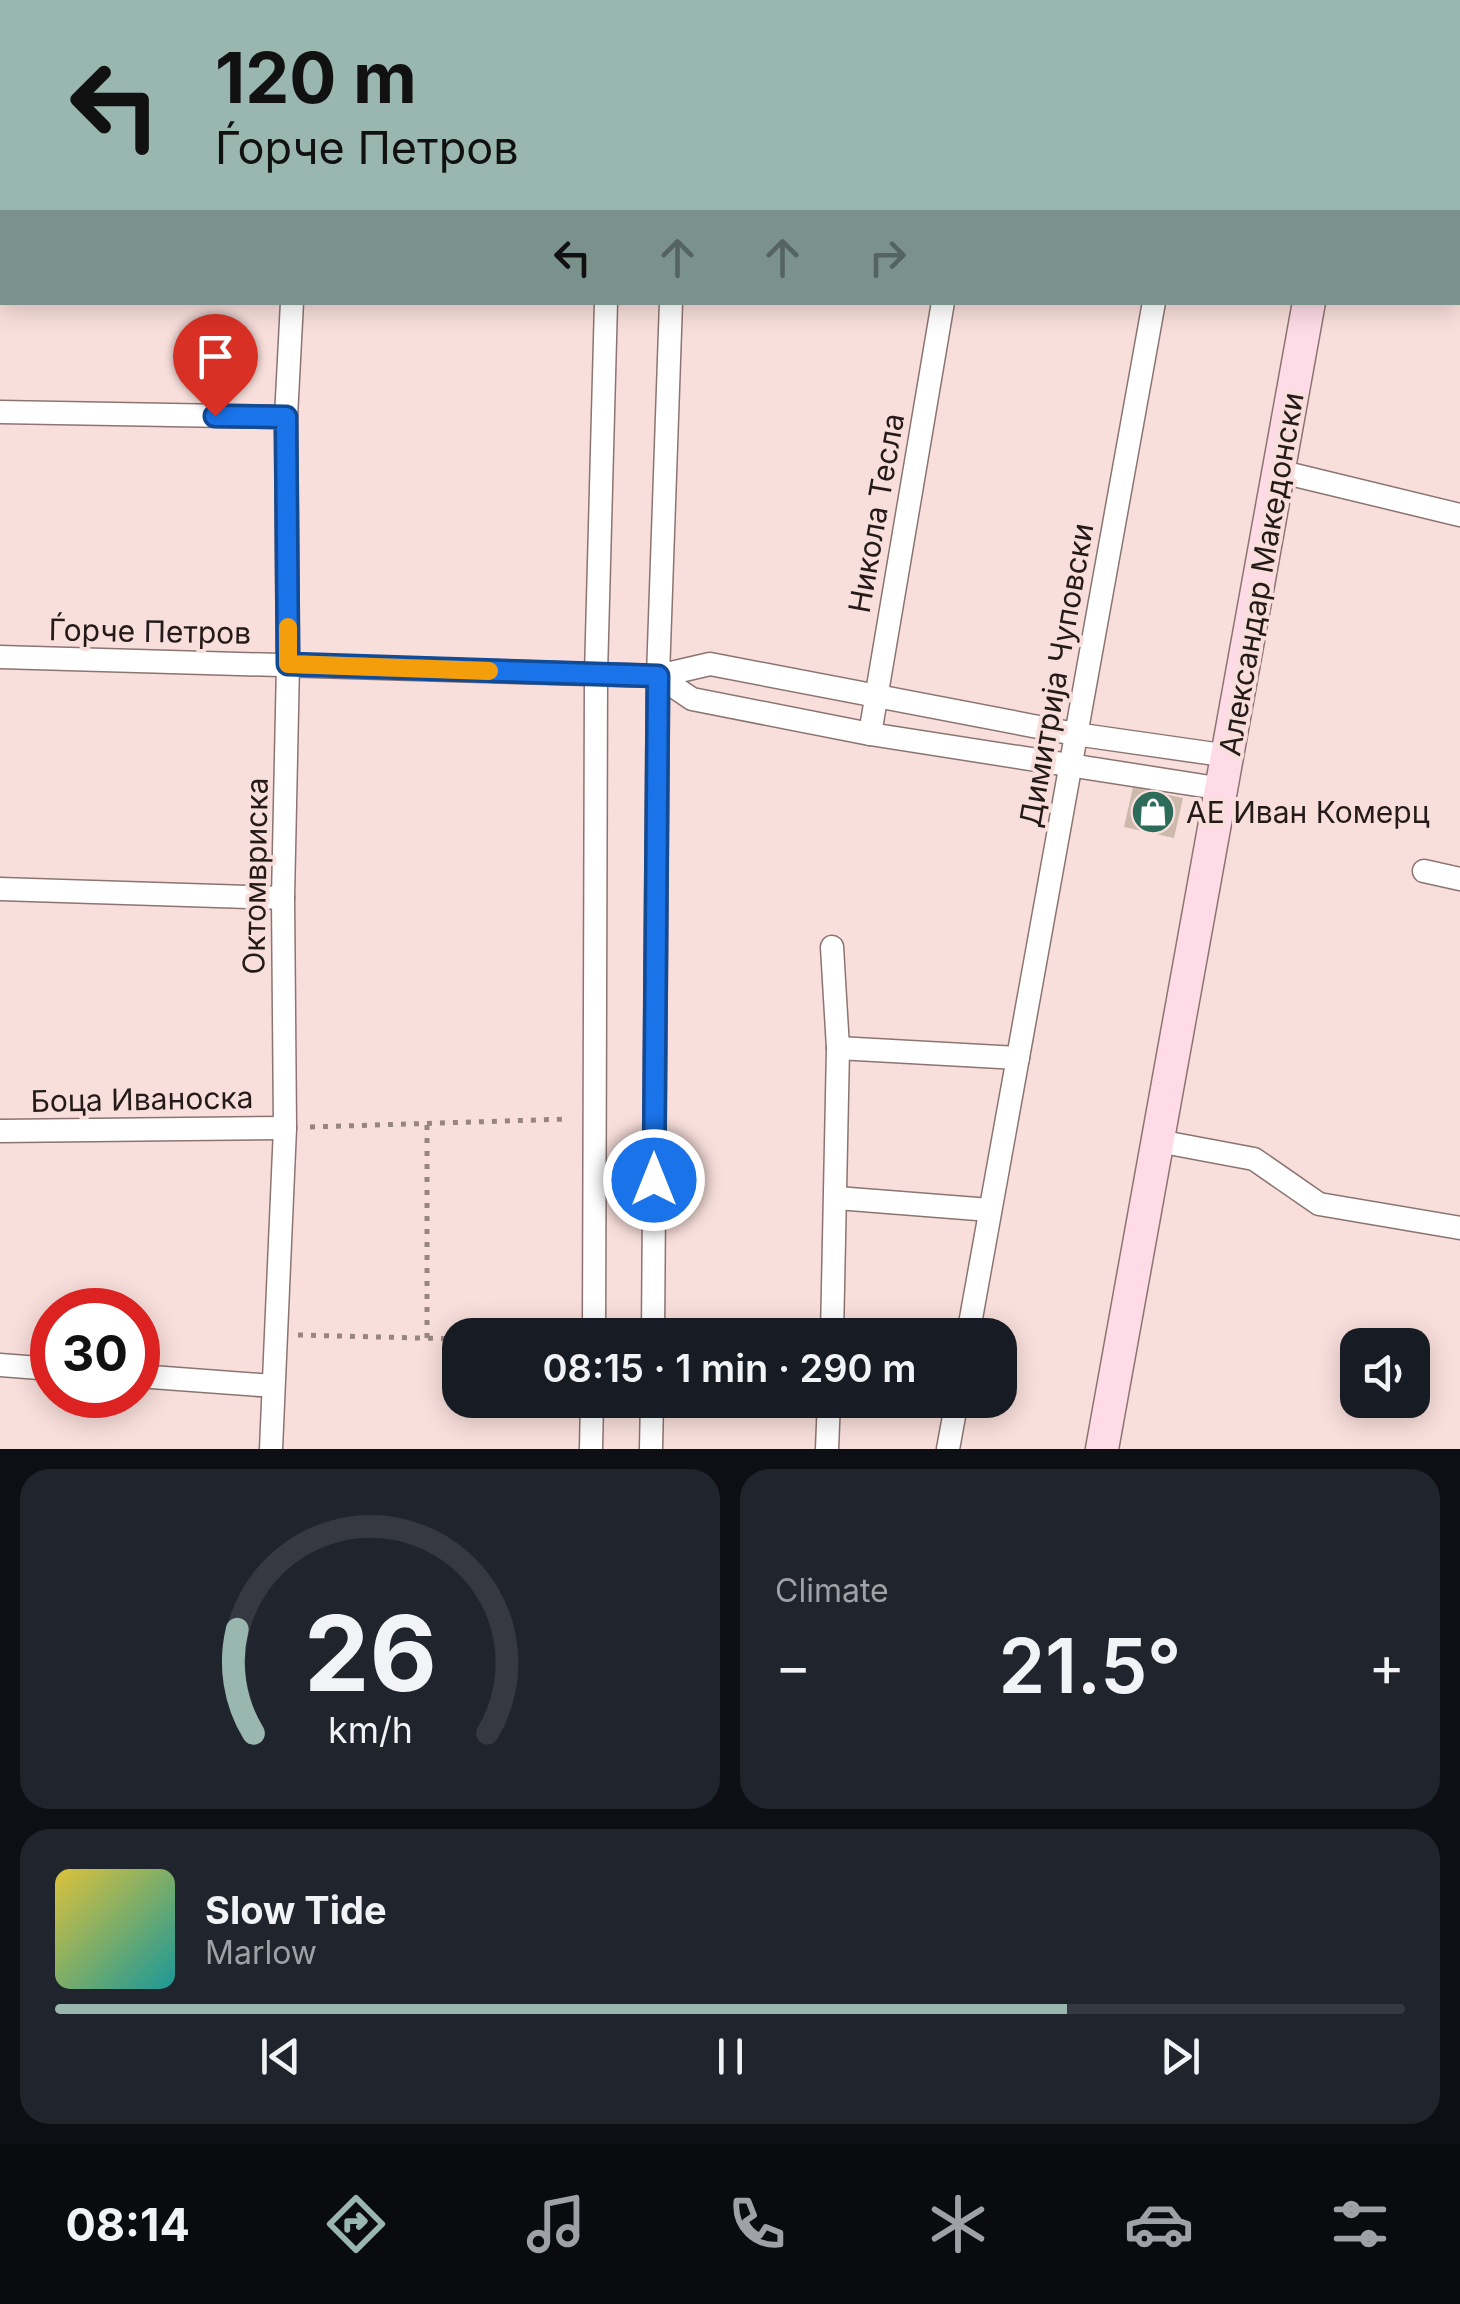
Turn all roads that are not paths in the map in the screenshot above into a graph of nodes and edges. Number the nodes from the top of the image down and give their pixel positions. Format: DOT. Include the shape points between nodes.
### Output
graph roads {
  1 [pos="292,305"];
  2 [pos="606,305"];
  3 [pos="670,305"];
  4 [pos="942,305"];
  5 [pos="1153,305"];
  6 [pos="1308,305"];
  7 [pos="0,412"];
  8 [pos="286,417"];
  9 [pos="1278,470"];
  10 [pos="1460,514"];
  11 [pos="0,657"];
  12 [pos="288,664"];
  13 [pos="596,674"];
  14 [pos="658,676"];
  15 [pos="874,697"];
  16 [pos="870,734"];
  17 [pos="1076,734"];
  18 [pos="1229,756"];
  19 [pos="1070,765"];
  20 [pos="1223,789"];
  21 [pos="1424,872"];
  22 [pos="1460,879"];
  23 [pos="0,890"];
  24 [pos="282,898"];
  25 [pos="832,947"];
  26 [pos="838,1048"];
  27 [pos="1018,1058"];
  28 [pos="286,1128"];
  29 [pos="0,1130"];
  30 [pos="1158,1141"];
  31 [pos="837,1198"];
  32 [pos="990,1210"];
  33 [pos="1460,1228"];
  34 [pos="594,1318"];
  35 [pos="654,1318"];
  36 [pos="833,1318"];
  37 [pos="971,1318"];
  38 [pos="0,1365"];
  39 [pos="30,1367"];
  40 [pos="160,1378"];
  41 [pos="273,1386"];
  42 [pos="592,1418"];
  43 [pos="652,1418"];
  44 [pos="828,1418"];
  45 [pos="954,1418"];
  46 [pos="271,1449"];
  47 [pos="591,1449"];
  48 [pos="652,1449"];
  49 [pos="827,1449"];
  50 [pos="948,1449"];
  51 [pos="1102,1449"];
  1 -- 8 [label="street, Октомвриска"];
  2 -- 13 [label="street"];
  3 -- 14 [label="street"];
  4 -- 15 [label="street, Никола Тесла"];
  5 -- 17 [label="street, Димитрија Чуповски"];
  6 -- 9 [label="street, Александар Македонски"];
  7 -- 8 [label="street"];
  8 -- 12 [label="street, Октомвриска"];
  9 -- 10 [label="street"];
  9 -- 18 [label="street, Александар Македонски"];
  11 -- 12 [label="street, Ѓорче Петров"];
  12 -- 13 [label="street, Ѓорче Петров"];
  12 -- 24 [label="street, Октомвриска"];
  13 -- 14 [label="street, Ѓорче Петров"];
  13 -- 34 [label="street"];
  14 -- 15 [label="street, Ѓорче Петров" via="710,664"];
  14 -- 16 [label="street, Ѓорче Петров" via="692,699"];
  14 -- 35 [label="street"];
  15 -- 16 [label="street, Никола Тесла"];
  15 -- 17 [label="street, Ѓорче Петров"];
  16 -- 19 [label="street, Ѓорче Петров"];
  17 -- 18 [label="street, Ѓорче Петров"];
  17 -- 19 [label="street, Димитрија Чуповски"];
  18 -- 20 [label="street, Александар Македонски"];
  19 -- 20 [label="street, Ѓорче Петров"];
  19 -- 27 [label="street, Димитрија Чуповски"];
  20 -- 30 [label="street, Александар Македонски"];
  21 -- 22 [label="street"];
  23 -- 24 [label="street"];
  24 -- 28 [label="street, Октомвриска"];
  25 -- 26 [label="street"];
  26 -- 27 [label="street"];
  26 -- 31 [label="street"];
  27 -- 32 [label="street, Димитрија Чуповски"];
  28 -- 29 [label="street, Боца Иваноска"];
  28 -- 41 [label="street, Октомвриска"];
  30 -- 33 [label="street" via="1254,1159 1319,1204"];
  30 -- 51 [label="street, Александар Македонски"];
  31 -- 32 [label="street"];
  31 -- 36 [label="street"];
  32 -- 37 [label="street, Димитрија Чуповски"];
  38 -- 39 [label="street"];
  40 -- 41 [label="street"];
  41 -- 46 [label="street, Октомвриска"];
  42 -- 47 [label="street"];
  43 -- 48 [label="street"];
  44 -- 49 [label="street"];
  45 -- 50 [label="street"];
}
